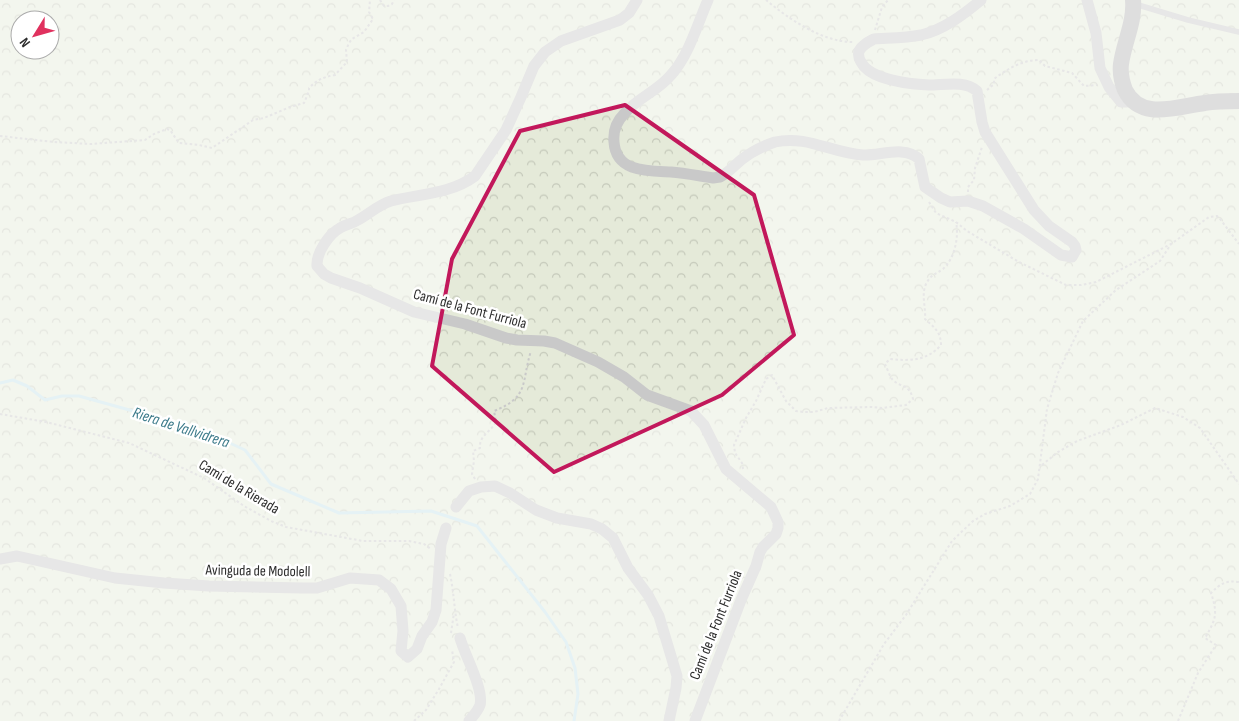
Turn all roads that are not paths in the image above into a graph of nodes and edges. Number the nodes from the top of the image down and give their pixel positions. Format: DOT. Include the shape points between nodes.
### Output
graph roads {
  1 [pos="638,0"];
  2 [pos="708,0"];
  3 [pos="981,0"];
  4 [pos="1087,0"];
  5 [pos="1133,2"];
  6 [pos="1239,32"];
  7 [pos="1131,99"];
  8 [pos="1239,101"];
  9 [pos="456,507"];
  10 [pos="446,528"];
  11 [pos="0,560"];
  12 [pos="454,641"];
  13 [pos="469,721"];
  14 [pos="669,721"];
  15 [pos="695,721"];
  1 -- 15 [label="street, Camí de la Font Furriola" via="620,20 561,41 544,52 534,66 506,130 475,176 451,188 380,205 356,222 337,230 318,256 317,266 324,274 414,312 506,338 555,343 598,362 646,395 691,411 704,425 726,469 764,500 771,508 778,528 762,547"];
  2 -- 3 [label="street" via="684,56 672,75 626,110 615,127 615,147 629,166 713,178 725,174 753,152 776,142 801,141 854,154 890,152 916,156 921,163 926,187 941,198 983,206 1069,257 1075,254 1075,246 1034,210 985,132 977,91 969,86 926,85 882,77 868,71 858,56 871,41 921,35 944,26"];
  4 -- 7 [label="street" via="1096,33 1100,68 1106,82 1121,102"];
  5 -- 6 [label="lane"];
  5 -- 7 [label="main road" via="1121,70 1123,86"];
  7 -- 8 [label="main road" via="1142,107 1156,110"];
  9 -- 14 [label="street, Camí de la Font Furriola" via="466,494 481,487 500,488 536,510 557,518 591,524 613,538 659,616 677,676"];
  10 -- 11 [label="street, Avinguda de Modolell" via="441,541 436,610 416,649 408,657 401,651 401,606 391,589 379,580 350,578 317,588 209,586 115,578 17,556"];
  12 -- 13 [label="street" via="477,683 480,698 478,710"];
}
